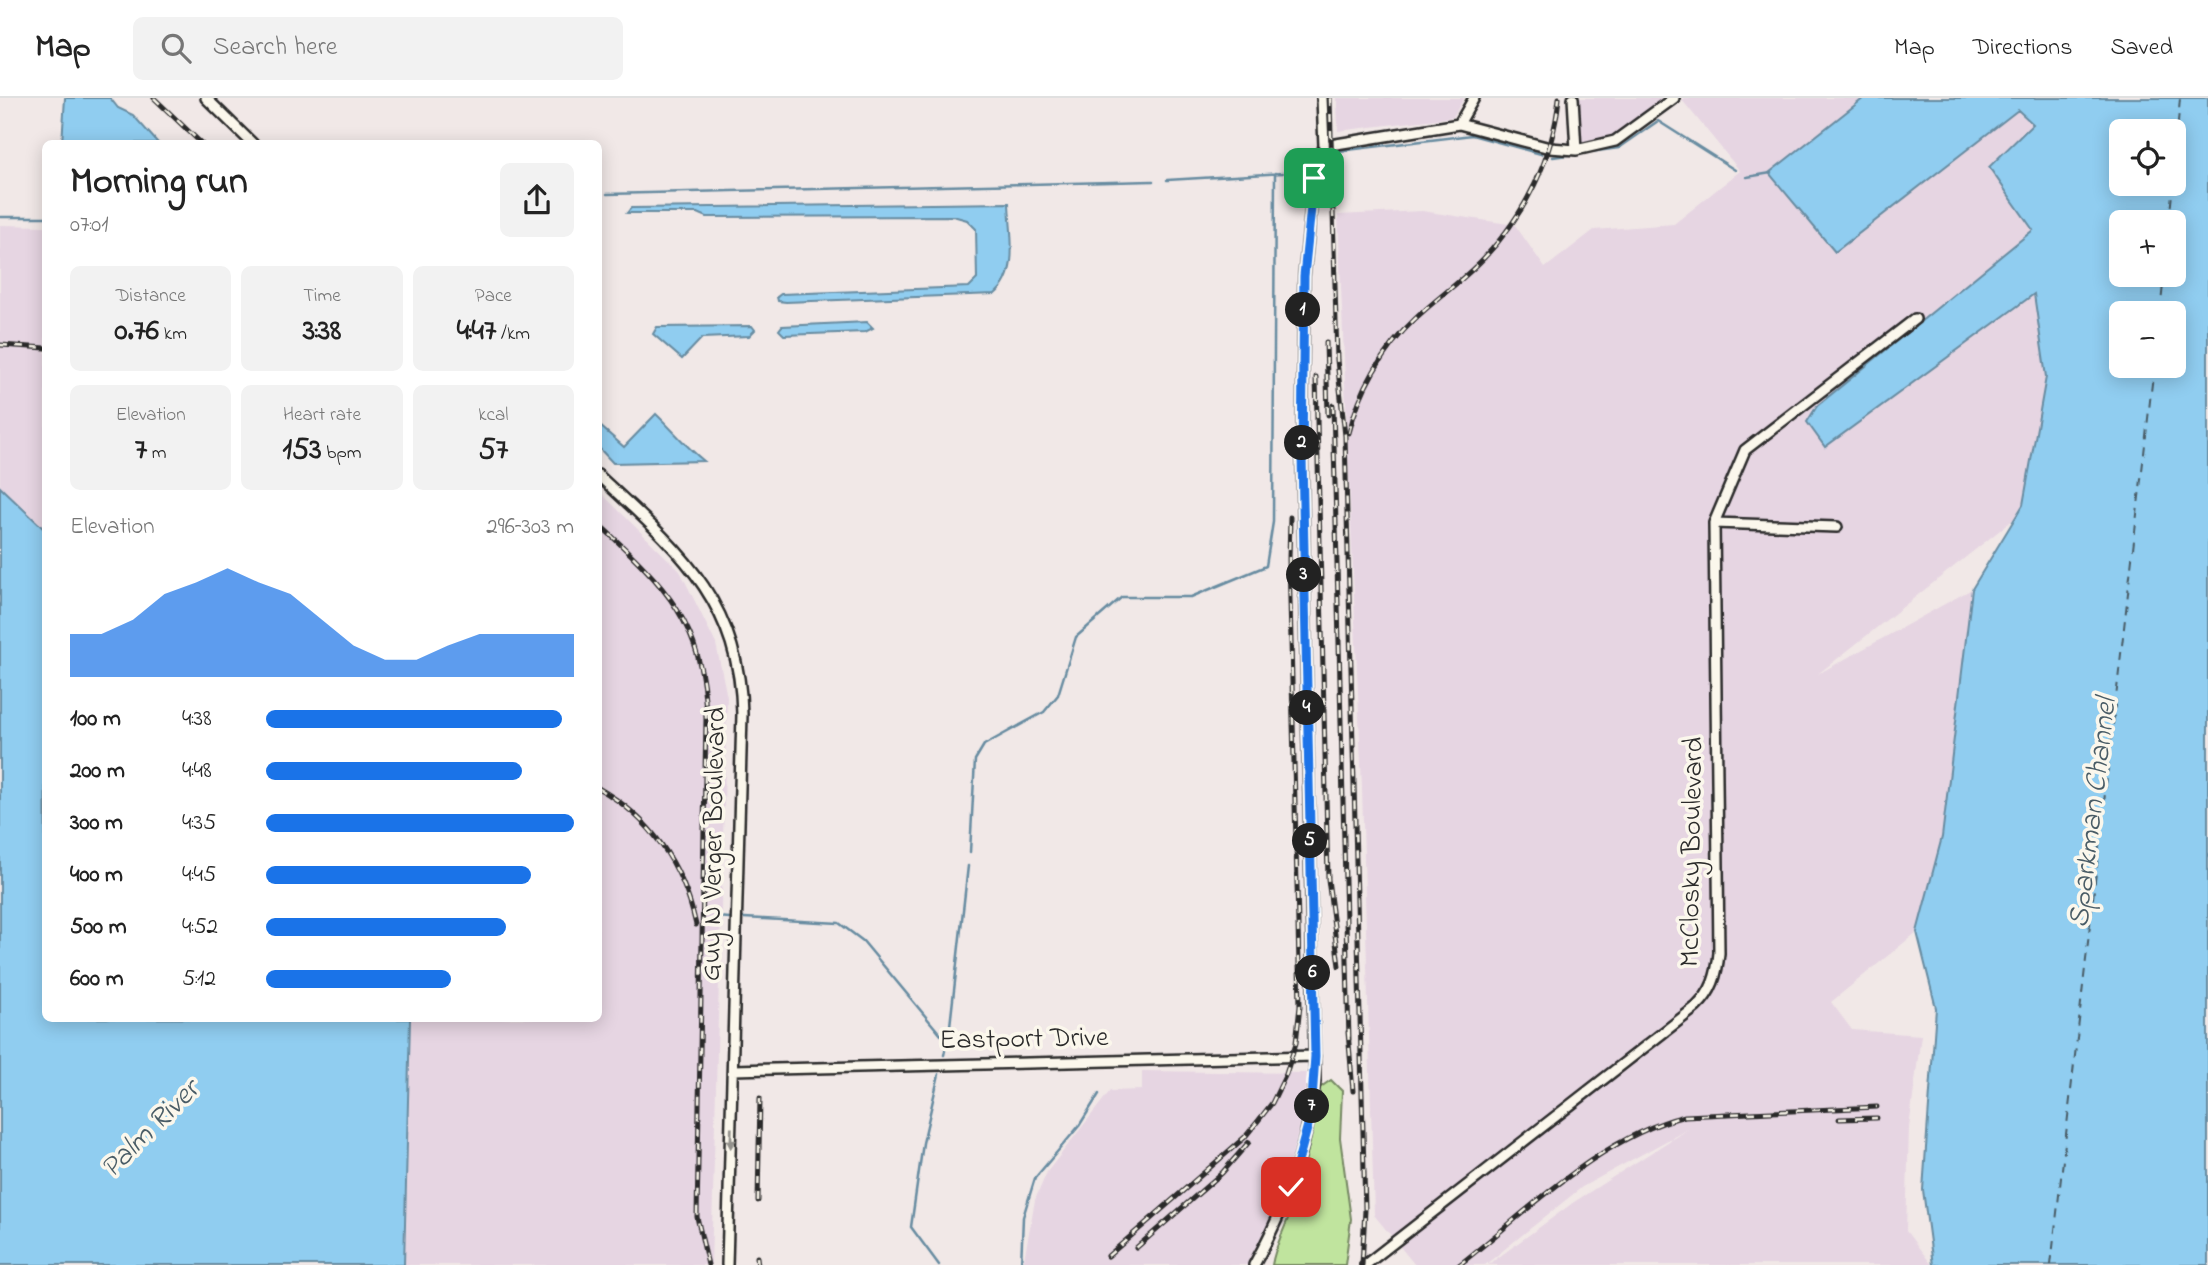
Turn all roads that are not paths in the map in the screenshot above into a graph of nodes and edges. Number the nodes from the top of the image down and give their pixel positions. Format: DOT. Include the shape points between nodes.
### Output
graph roads {
  1 [pos="206,98"];
  2 [pos="1322,98"];
  3 [pos="1474,98"];
  4 [pos="1573,98"];
  5 [pos="1674,98"];
  6 [pos="1459,124"];
  7 [pos="249,140"];
  8 [pos="1324,146"];
  9 [pos="1576,150"];
  10 [pos="1915,319"];
  11 [pos="602,479"];
  12 [pos="1714,523"];
  13 [pos="1837,527"];
  14 [pos="1315,1056"];
  15 [pos="733,1070"];
  16 [pos="727,1265"];
  17 [pos="1254,1265"];
  18 [pos="1365,1265"];
  1 -- 7 [label="street"];
  2 -- 8 [label="street"];
  3 -- 6 [label="street"];
  4 -- 9 [label="street"];
  5 -- 9 [label="street" via="1615,141"];
  6 -- 8 [label="street"];
  6 -- 9 [label="street" via="1550,148"];
  8 -- 14 [label="street" via="1314,178 1304,276 1302,457"];
  10 -- 12 [label="street, McClosky Boulevard" via="1745,450"];
  11 -- 15 [label="street, Guy N Verger Boulevard" via="694,570 727,627 739,673 742,715"];
  12 -- 13 [label="street"];
  12 -- 18 [label="street, McClosky Boulevard" via="1716,978 1696,1007"];
  14 -- 15 [label="street, Eastport Drive"];
  14 -- 17 [label="street" via="1303,1150"];
  15 -- 16 [label="street, Guy N Verger Boulevard, one-way"];
}
